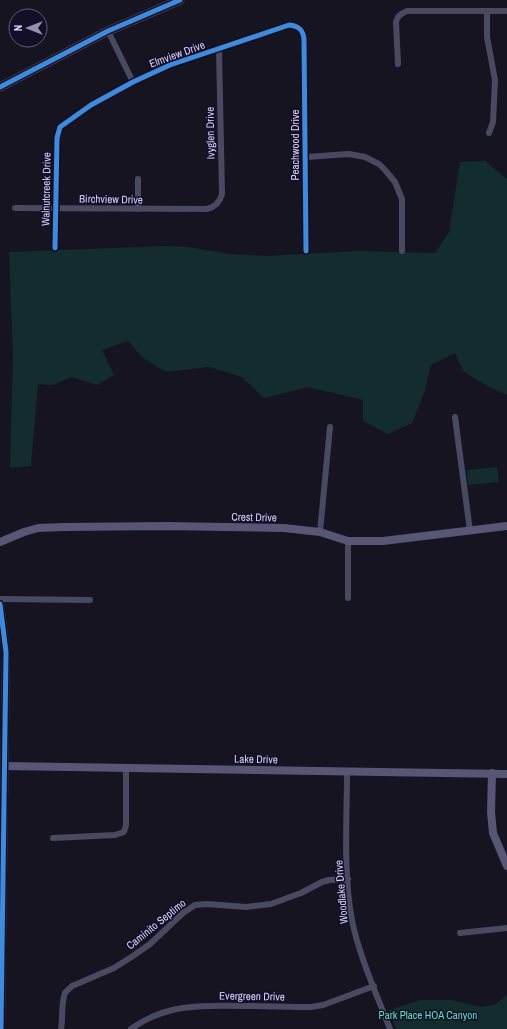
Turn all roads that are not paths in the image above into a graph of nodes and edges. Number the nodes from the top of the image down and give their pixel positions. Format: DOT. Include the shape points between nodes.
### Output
graph roads {
  1 [pos="180,0"];
  2 [pos="167,2"];
  3 [pos="507,11"];
  4 [pos="487,12"];
  5 [pos="108,31"];
  6 [pos="304,40"];
  7 [pos="219,50"];
  8 [pos="398,64"];
  9 [pos="133,82"];
  10 [pos="0,87"];
  11 [pos="59,130"];
  12 [pos="489,133"];
  13 [pos="306,157"];
  14 [pos="138,179"];
  15 [pos="15,208"];
  16 [pos="56,208"];
  17 [pos="138,209"];
  18 [pos="207,209"];
  19 [pos="55,248"];
  20 [pos="306,251"];
  21 [pos="402,251"];
  22 [pos="455,417"];
  23 [pos="330,427"];
  24 [pos="507,526"];
  25 [pos="470,531"];
  26 [pos="320,532"];
  27 [pos="0,542"];
  28 [pos="348,542"];
  29 [pos="348,598"];
  30 [pos="0,599"];
  31 [pos="90,600"];
  32 [pos="0,604"];
  33 [pos="2,689"];
  34 [pos="5,766"];
  35 [pos="126,768"];
  36 [pos="347,772"];
  37 [pos="492,773"];
  38 [pos="507,774"];
  39 [pos="2,775"];
  40 [pos="53,838"];
  41 [pos="2,843"];
  42 [pos="504,850"];
  43 [pos="507,866"];
  44 [pos="348,879"];
  45 [pos="507,928"];
  46 [pos="460,933"];
  47 [pos="1,940"];
  48 [pos="374,986"];
  49 [pos="1,1027"];
  50 [pos="61,1029"];
  51 [pos="131,1029"];
  52 [pos="390,1029"];
  1 -- 2 [label="main road"];
  2 -- 5 [label="main road"];
  3 -- 4 [label="street"];
  4 -- 8 [label="street" via="407,11 401,14 396,19"];
  4 -- 12 [label="street" via="487,37 495,80 493,122"];
  5 -- 9 [label="street"];
  5 -- 10 [label="main road"];
  6 -- 7 [label="street, Elmview Drive" via="300,29 289,26"];
  6 -- 13 [label="street, Peachwood Drive"];
  7 -- 9 [label="street, Elmview Drive" via="170,65"];
  7 -- 18 [label="street, Ivyglen Drive" via="222,194 212,208"];
  9 -- 11 [label="street, Elmview Drive" via="91,105"];
  11 -- 16 [label="street, Walnutcreek Drive"];
  13 -- 20 [label="street, Peachwood Drive"];
  13 -- 21 [label="street" via="349,154 364,157 385,170 395,182 402,199"];
  14 -- 17 [label="street"];
  15 -- 16 [label="street, Birchview Drive"];
  16 -- 17 [label="street, Birchview Drive"];
  16 -- 19 [label="street, Walnutcreek Drive"];
  17 -- 18 [label="street, Birchview Drive"];
  22 -- 25 [label="street"];
  23 -- 26 [label="street"];
  24 -- 25 [label="main road, Crest Drive"];
  25 -- 28 [label="main road, Crest Drive" via="383,541"];
  26 -- 27 [label="main road, Crest Drive" via="284,528 64,527 38,528"];
  26 -- 28 [label="main road, Crest Drive"];
  28 -- 29 [label="street"];
  30 -- 31 [label="street"];
  32 -- 33 [label="main road" via="6,652"];
  33 -- 34 [label="main road"];
  34 -- 35 [label="main road, Lake Drive"];
  34 -- 39 [label="main road"];
  35 -- 36 [label="main road, Lake Drive"];
  35 -- 40 [label="street" via="124,832 115,835"];
  36 -- 37 [label="main road, Lake Drive"];
  36 -- 44 [label="street, Woodlake Drive"];
  37 -- 38 [label="main road, Lake Drive"];
  37 -- 42 [label="main road" via="491,812 494,833"];
  39 -- 41 [label="main road"];
  41 -- 47 [label="main road"];
  42 -- 43 [label="main road"];
  44 -- 48 [label="street, Woodlake Drive" via="356,936"];
  44 -- 50 [label="street, Caminito Septimo" via="322,882 271,904 246,907 194,905 133,956 114,968 72,986 65,994"];
  45 -- 46 [label="street"];
  47 -- 49 [label="main road"];
  48 -- 51 [label="street, Evergreen Drive" via="311,1007 181,1007 165,1011"];
  48 -- 52 [label="street, Woodlake Drive"];
}
